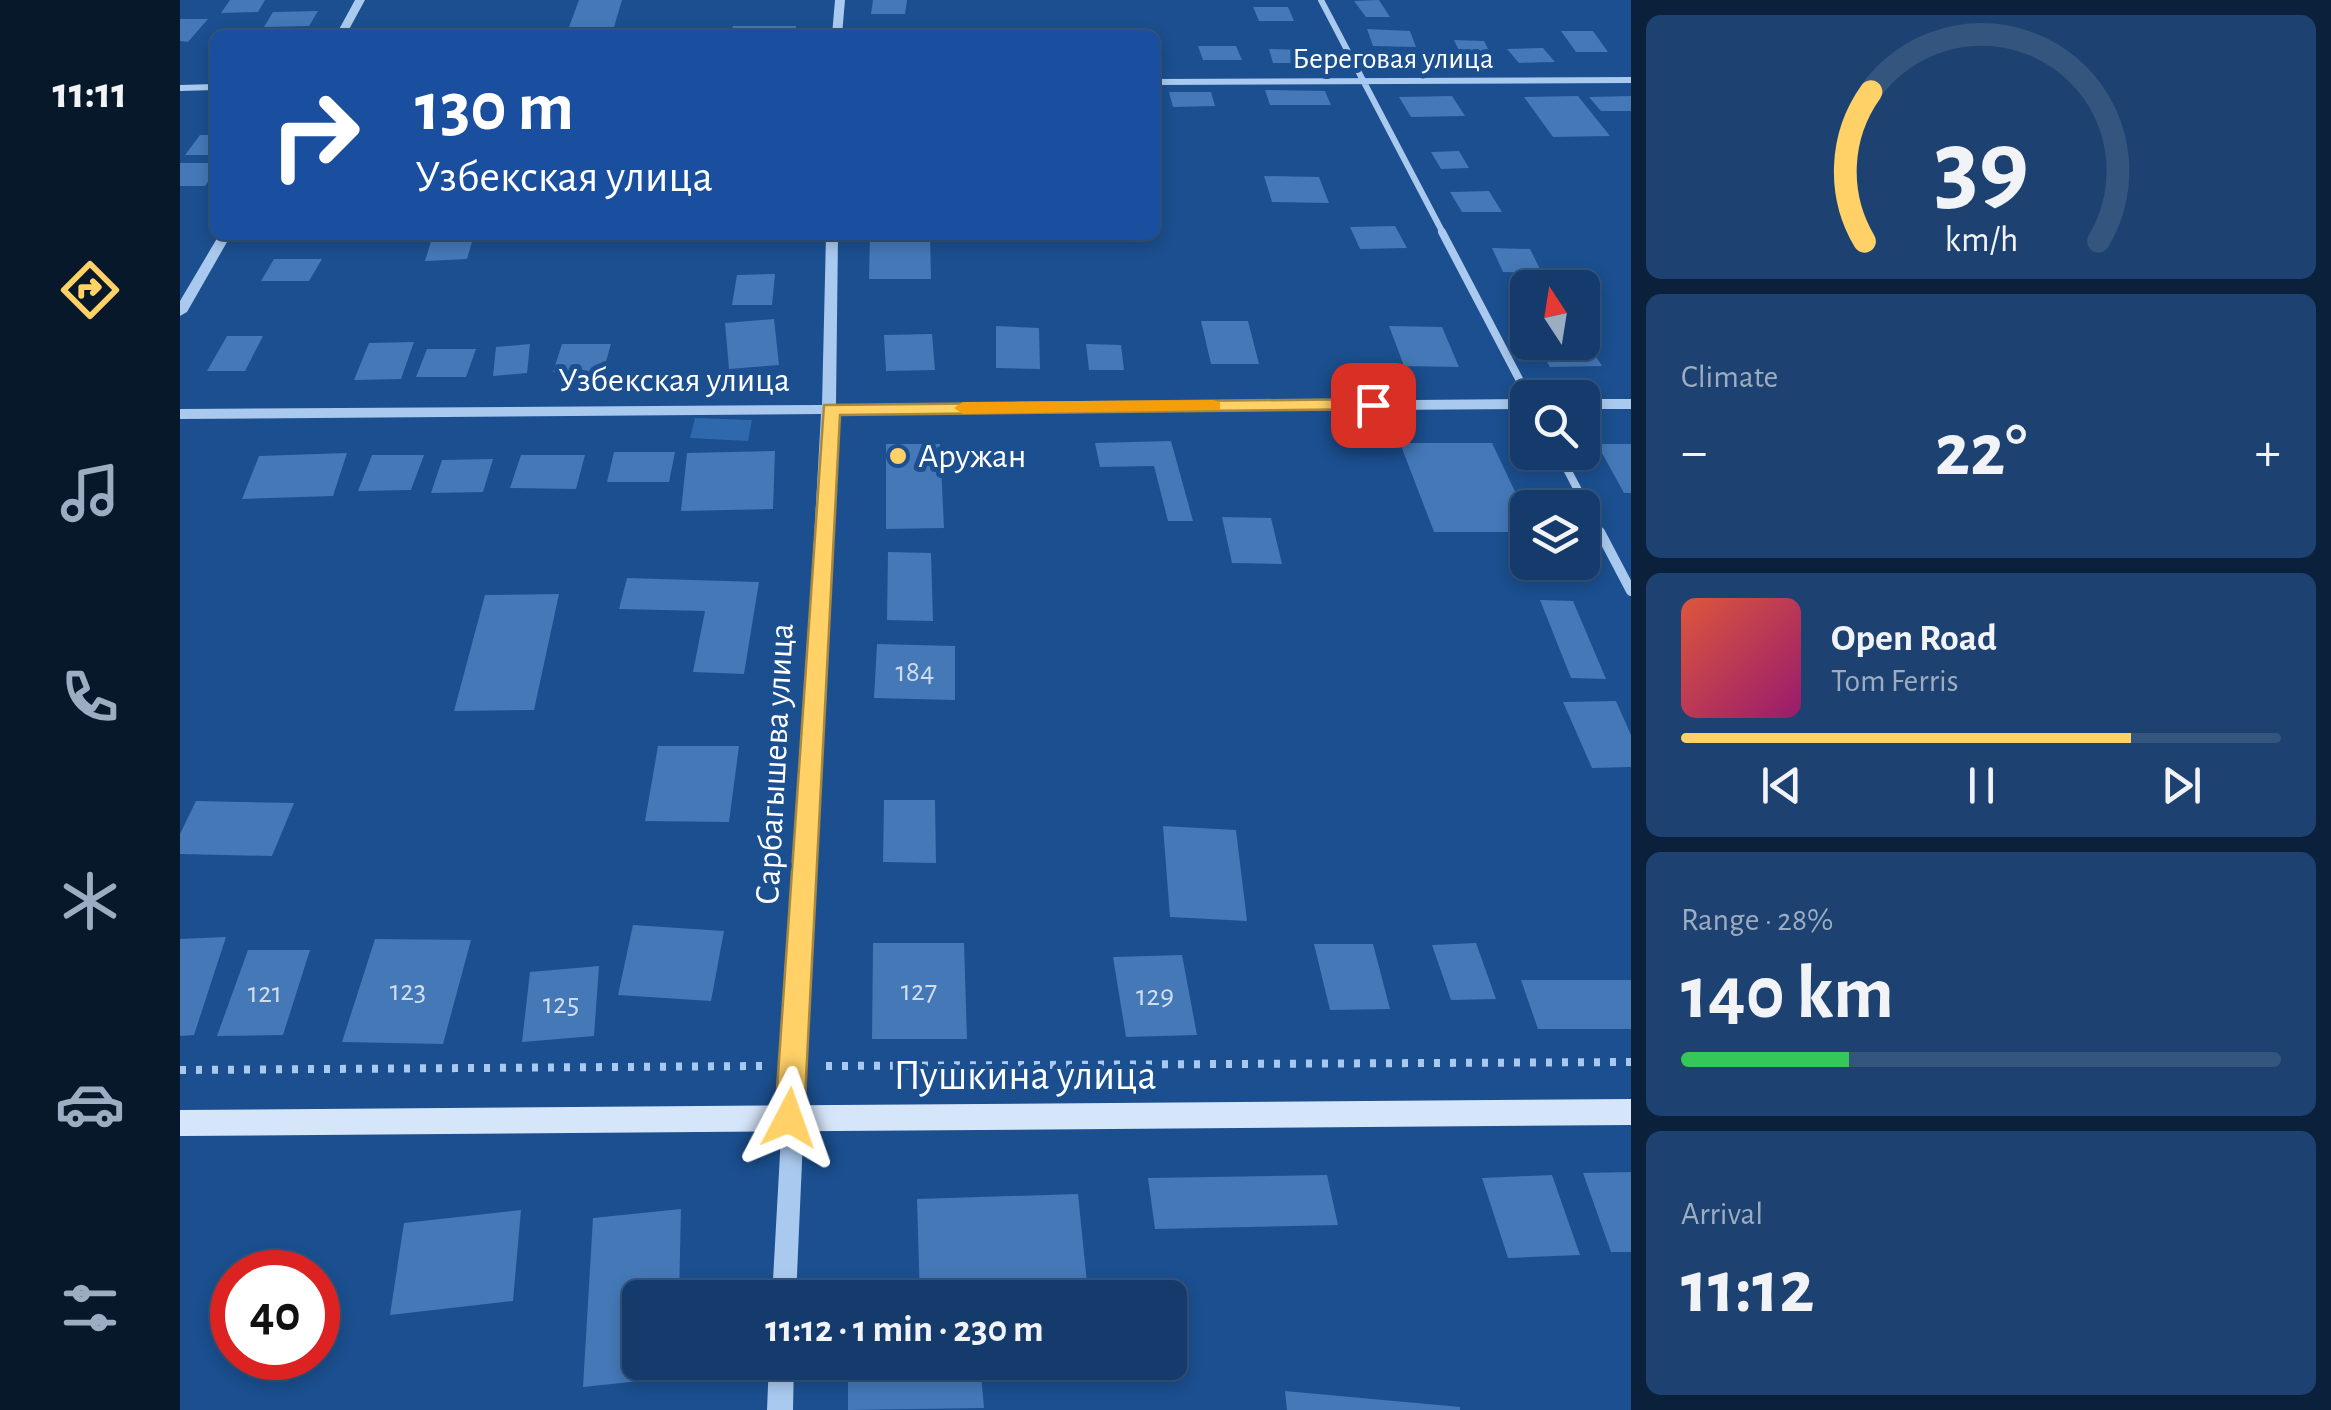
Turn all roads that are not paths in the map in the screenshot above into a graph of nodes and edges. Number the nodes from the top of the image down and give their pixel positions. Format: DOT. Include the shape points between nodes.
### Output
graph roads {
  1 [pos="360,0"];
  2 [pos="840,0"];
  3 [pos="1322,0"];
  4 [pos="343,30"];
  5 [pos="837,30"];
  6 [pos="1631,80"];
  7 [pos="1160,82"];
  8 [pos="1362,82"];
  9 [pos="210,87"];
  10 [pos="180,88"];
  11 [pos="222,240"];
  12 [pos="832,240"];
  13 [pos="180,312"];
  14 [pos="1517,380"];
  15 [pos="1510,401"];
  16 [pos="1600,404"];
  17 [pos="1631,404"];
  18 [pos="831,409"];
  19 [pos="180,414"];
  20 [pos="1567,470"];
  21 [pos="1631,591"];
  22 [pos="1631,1112"];
  23 [pos="789,1118"];
  24 [pos="180,1124"];
  25 [pos="784,1280"];
  26 [pos="781,1380"];
  27 [pos="780,1410"];
  1 -- 4 [label="street"];
  2 -- 5 [label="street"];
  3 -- 8 [label="street"];
  6 -- 8 [label="street, Береговая улица"];
  7 -- 8 [label="street, Береговая улица"];
  8 -- 14 [label="street"];
  9 -- 10 [label="street"];
  11 -- 13 [label="street"];
  12 -- 18 [label="street, Сарбагышева улица"];
  15 -- 18 [label="street, Узбекская улица"];
  16 -- 17 [label="street"];
  18 -- 19 [label="street, Узбекская улица"];
  18 -- 23 [label="street, Сарбагышева улица"];
  20 -- 21 [label="street"];
  22 -- 23 [label="main road, Пушкина улица"];
  23 -- 24 [label="main road, Пушкина улица"];
  23 -- 25 [label="street, Сарбагышева улица"];
  26 -- 27 [label="street"];
}
